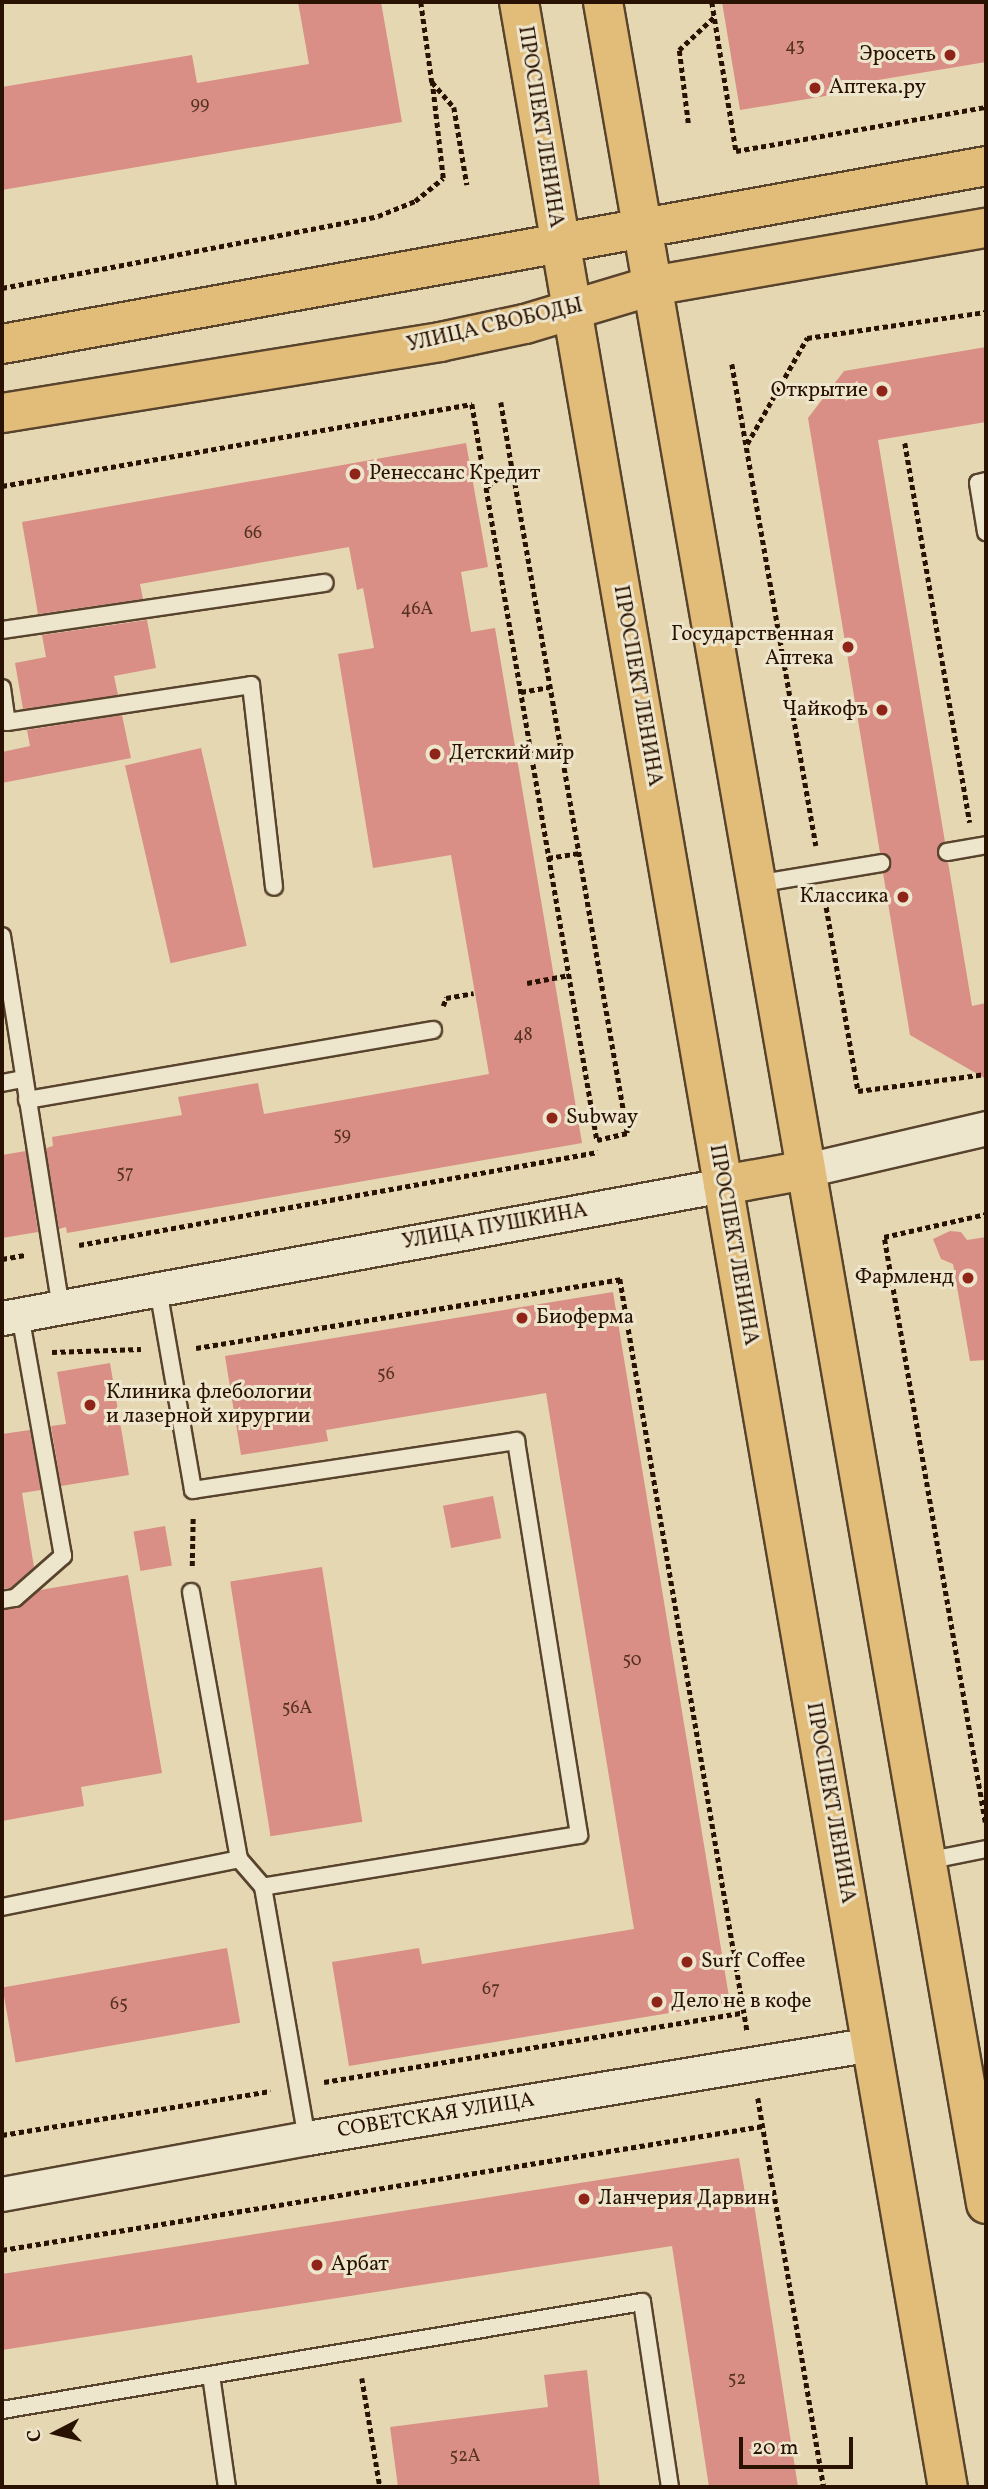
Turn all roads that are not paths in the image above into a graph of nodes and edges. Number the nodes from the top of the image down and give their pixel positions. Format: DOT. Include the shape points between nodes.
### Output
graph roads {
  1 [pos="519,2"];
  2 [pos="603,2"];
  3 [pos="986,166"];
  4 [pos="642,228"];
  5 [pos="986,228"];
  6 [pos="559,244"];
  7 [pos="652,286"];
  8 [pos="572,309"];
  9 [pos="2,344"];
  10 [pos="2,413"];
  11 [pos="986,481"];
  12 [pos="986,532"];
  13 [pos="325,583"];
  14 [pos="2,629"];
  15 [pos="2,688"];
  16 [pos="4,725"];
  17 [pos="986,845"];
  18 [pos="947,852"];
  19 [pos="881,863"];
  20 [pos="756,884"];
  21 [pos="274,887"];
  22 [pos="2,936"];
  23 [pos="433,1030"];
  24 [pos="23,1079"];
  25 [pos="2,1083"];
  26 [pos="27,1100"];
  27 [pos="986,1128"];
  28 [pos="806,1170"];
  29 [pos="723,1185"];
  30 [pos="158,1289"];
  31 [pos="61,1307"];
  32 [pos="11,1316"];
  33 [pos="191,1592"];
  34 [pos="2,1600"];
  35 [pos="986,1849"];
  36 [pos="239,1859"];
  37 [pos="926,1861"];
  38 [pos="263,1888"];
  39 [pos="2,1907"];
  40 [pos="872,2044"];
  41 [pos="307,2138"];
  42 [pos="2,2194"];
  43 [pos="986,2204"];
  44 [pos="211,2375"];
  45 [pos="2,2410"];
  46 [pos="227,2487"];
  47 [pos="670,2487"];
  48 [pos="948,2487"];
  1 -- 6 [label="main road, ПРОСПЕКТ ЛЕНИНА"];
  2 -- 4 [label="main road"];
  3 -- 4 [label="main road"];
  4 -- 6 [label="main road"];
  4 -- 7 [label="main road"];
  5 -- 7 [label="main road, УЛИЦА СВОБОДЫ"];
  6 -- 8 [label="main road, ПРОСПЕКТ ЛЕНИНА"];
  6 -- 9 [label="main road"];
  7 -- 8 [label="main road, УЛИЦА СВОБОДЫ"];
  7 -- 20 [label="main road"];
  8 -- 10 [label="main road, УЛИЦА СВОБОДЫ" via="440,342"];
  8 -- 29 [label="main road, ПРОСПЕКТ ЛЕНИНА"];
  11 -- 12 [label="lane" via="978,484"];
  13 -- 14 [label="lane"];
  15 -- 16 [label="lane"];
  16 -- 21 [label="lane" via="251,685"];
  17 -- 18 [label="lane"];
  19 -- 20 [label="lane"];
  20 -- 28 [label="main road"];
  22 -- 24 [label="lane"];
  23 -- 26 [label="lane"];
  24 -- 25 [label="lane"];
  24 -- 26 [label="lane"];
  26 -- 31 [label="lane"];
  27 -- 28 [label="street, УЛИЦА ПУШКИНА"];
  28 -- 29 [label="main road, УЛИЦА ПУШКИНА"];
  28 -- 37 [label="main road"];
  29 -- 30 [label="street, УЛИЦА ПУШКИНА"];
  29 -- 40 [label="main road, ПРОСПЕКТ ЛЕНИНА"];
  30 -- 31 [label="street, УЛИЦА ПУШКИНА"];
  30 -- 38 [label="lane" via="193,1490 516,1441 579,1835"];
  31 -- 32 [label="street, УЛИЦА ПУШКИНА"];
  32 -- 34 [label="lane" via="27,1353 63,1556 15,1598"];
  33 -- 36 [label="lane"];
  35 -- 37 [label="lane"];
  36 -- 38 [label="lane"];
  36 -- 39 [label="lane"];
  37 -- 43 [label="main road"];
  38 -- 41 [label="lane"];
  40 -- 41 [label="street, СОВЕТСКАЯ УЛИЦА"];
  40 -- 48 [label="main road, ПРОСПЕКТ ЛЕНИНА"];
  41 -- 42 [label="street, СОВЕТСКАЯ УЛИЦА"];
  44 -- 45 [label="lane"];
  44 -- 46 [label="lane"];
  44 -- 47 [label="lane" via="642,2302"];
}
